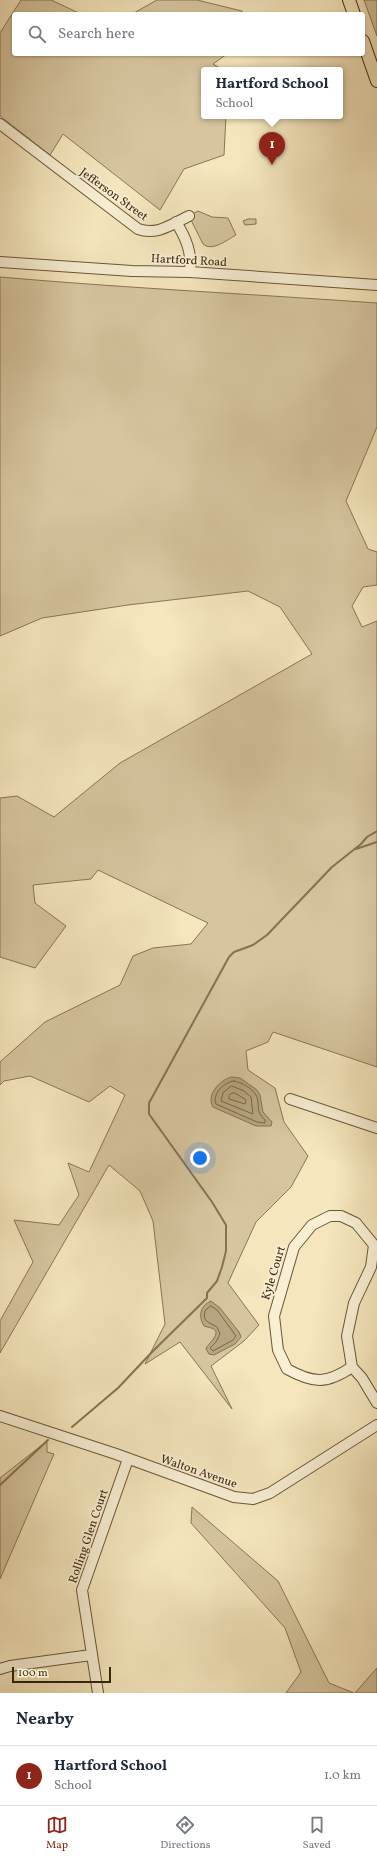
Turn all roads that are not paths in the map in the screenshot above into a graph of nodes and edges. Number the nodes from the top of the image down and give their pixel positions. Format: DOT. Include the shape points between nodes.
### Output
graph roads {
  1 [pos="349,0"];
  2 [pos="353,12"];
  3 [pos="365,47"];
  4 [pos="377,81"];
  5 [pos="0,124"];
  6 [pos="189,216"];
  7 [pos="176,222"];
  8 [pos="0,262"];
  9 [pos="190,272"];
  10 [pos="377,285"];
  11 [pos="290,1099"];
  12 [pos="377,1128"];
  13 [pos="352,1367"];
  14 [pos="377,1403"];
  15 [pos="0,1416"];
  16 [pos="377,1425"];
  17 [pos="128,1459"];
  18 [pos="91,1655"];
  19 [pos="0,1669"];
  20 [pos="98,1693"];
  1 -- 2 [label="main road"];
  3 -- 4 [label="main road"];
  5 -- 7 [label="street, Jefferson Street" via="138,229 157,232"];
  6 -- 7 [label="street, Jefferson Street"];
  7 -- 9 [label="street" via="189,246"];
  8 -- 9 [label="street, Hartford Road" via="132,271"];
  9 -- 10 [label="street, Hartford Road"];
  11 -- 12 [label="street"];
  13 -- 13 [label="street, Kyle Court" via="347,1336 354,1303 371,1267 374,1245 356,1222 341,1216 330,1216 312,1225 294,1247 274,1316 278,1350 287,1370 310,1380 334,1378"];
  13 -- 14 [label="street"];
  15 -- 17 [label="street, Walton Avenue"];
  16 -- 17 [label="street, Walton Avenue" via="278,1488 253,1499 234,1497"];
  17 -- 18 [label="street, Rolling Glen Court" via="82,1590"];
  18 -- 19 [label="street"];
  18 -- 20 [label="street, Rolling Glen Court"];
}
